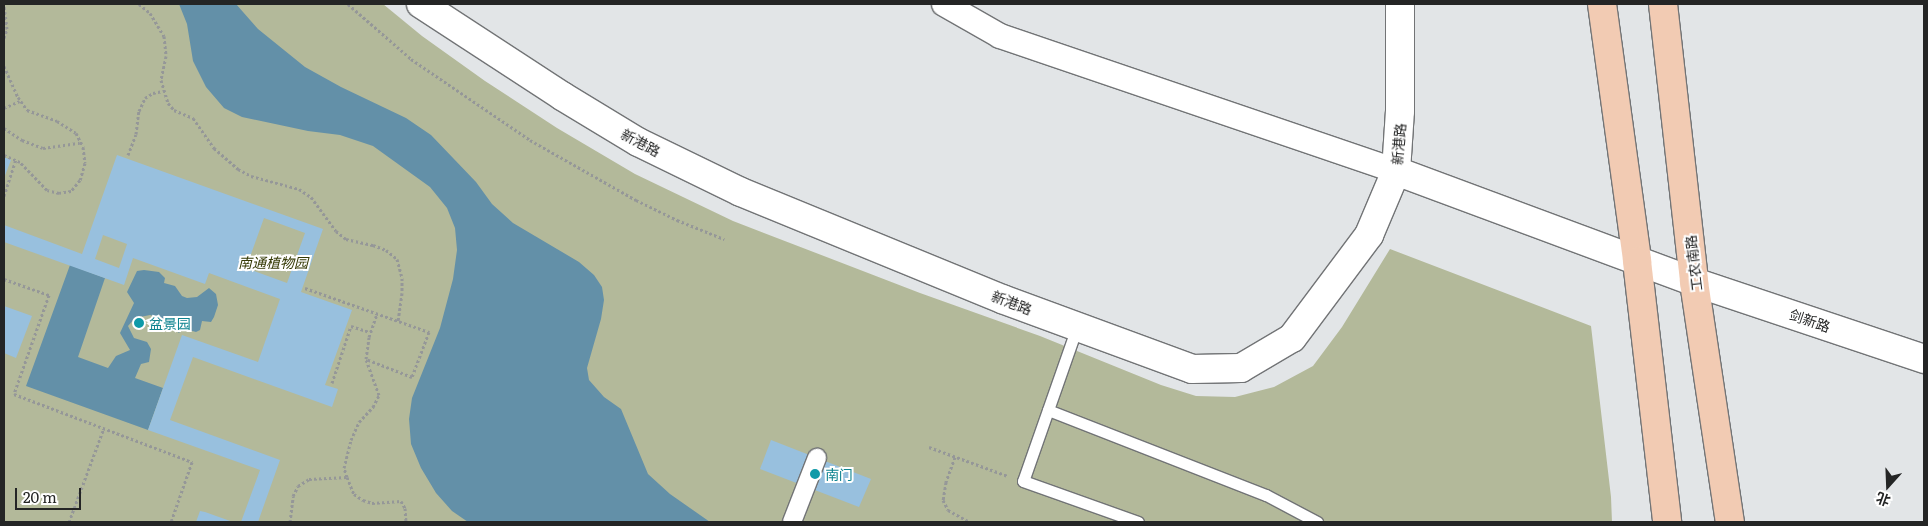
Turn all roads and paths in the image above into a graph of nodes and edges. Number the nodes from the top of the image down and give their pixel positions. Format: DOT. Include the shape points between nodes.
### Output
graph roads {
  1 [pos="4,4"];
  2 [pos="139,4"];
  3 [pos="348,4"];
  4 [pos="421,4"];
  5 [pos="944,4"];
  6 [pos="1400,4"];
  7 [pos="1602,4"];
  8 [pos="1662,4"];
  9 [pos="4,38"];
  10 [pos="4,66"];
  11 [pos="163,91"];
  12 [pos="20,101"];
  13 [pos="4,108"];
  14 [pos="4,128"];
  15 [pos="80,142"];
  16 [pos="128,155"];
  17 [pos="4,156"];
  18 [pos="16,160"];
  19 [pos="1396,171"];
  20 [pos="4,196"];
  21 [pos="724,239"];
  22 [pos="1637,262"];
  23 [pos="4,279"];
  24 [pos="1694,282"];
  25 [pos="305,288"];
  26 [pos="376,314"];
  27 [pos="398,322"];
  28 [pos="1077,327"];
  29 [pos="370,332"];
  30 [pos="366,359"];
  31 [pos="1924,359"];
  32 [pos="332,383"];
  33 [pos="1048,410"];
  34 [pos="104,428"];
  35 [pos="929,447"];
  36 [pos="955,457"];
  37 [pos="817,458"];
  38 [pos="347,477"];
  39 [pos="1023,481"];
  40 [pos="68,522"];
  41 [pos="171,522"];
  42 [pos="290,522"];
  43 [pos="406,522"];
  44 [pos="792,522"];
  45 [pos="970,522"];
  46 [pos="1138,522"];
  47 [pos="1318,522"];
  48 [pos="1667,522"];
  49 [pos="1730,522"];
  1 -- 9 [label="path" via="7,29"];
  2 -- 11 [label="path" via="150,14 164,36"];
  3 -- 21 [label="path" via="411,59 530,140 636,200"];
  4 -- 28 [label="street, 新港路" via="638,142 741,192"];
  5 -- 19 [label="street" via="1000,36"];
  6 -- 19 [label="street, 新港路" via="1400,111"];
  7 -- 22 [label="main road"];
  8 -- 24 [label="main road, 工农南路"];
  10 -- 12 [label="path"];
  11 -- 16 [label="path" via="145,98"];
  11 -- 27 [label="path" via="174,110 193,118 214,148 238,170 299,189 311,197 336,231 346,239 386,250 397,259 402,278"];
  12 -- 13 [label="path"];
  12 -- 15 [label="path" via="27,110 66,126 76,133"];
  14 -- 15 [label="path" via="43,148"];
  15 -- 18 [label="path" via="86,162 80,180 71,191 59,194 47,190 26,166"];
  17 -- 18 [label="path"];
  18 -- 20 [label="path"];
  19 -- 22 [label="street, 剑新路"];
  19 -- 28 [label="street, 新港路" via="1370,235 1292,338 1241,368 1192,369"];
  22 -- 24 [label="street, 剑新路"];
  22 -- 48 [label="main road"];
  23 -- 34 [label="path" via="49,295 14,394"];
  24 -- 31 [label="street, 剑新路"];
  24 -- 49 [label="main road, 工农南路"];
  25 -- 26 [label="path"];
  26 -- 27 [label="path"];
  26 -- 29 [label="path"];
  27 -- 30 [label="path" via="429,332 412,377"];
  28 -- 39 [label="lane"];
  29 -- 30 [label="path"];
  29 -- 32 [label="path" via="351,326"];
  30 -- 38 [label="path" via="379,395 359,422 351,440 344,468"];
  33 -- 47 [label="lane" via="1266,495"];
  34 -- 40 [label="path"];
  34 -- 41 [label="path" via="192,462"];
  35 -- 36 [label="path"];
  36 -- 39 [label="path"];
  36 -- 45 [label="path" via="943,500 948,510"];
  37 -- 44 [label="street"];
  38 -- 42 [label="path" via="309,479 298,486 293,496"];
  38 -- 43 [label="path" via="354,494 363,500 372,503 401,501"];
  39 -- 46 [label="lane"];
}
